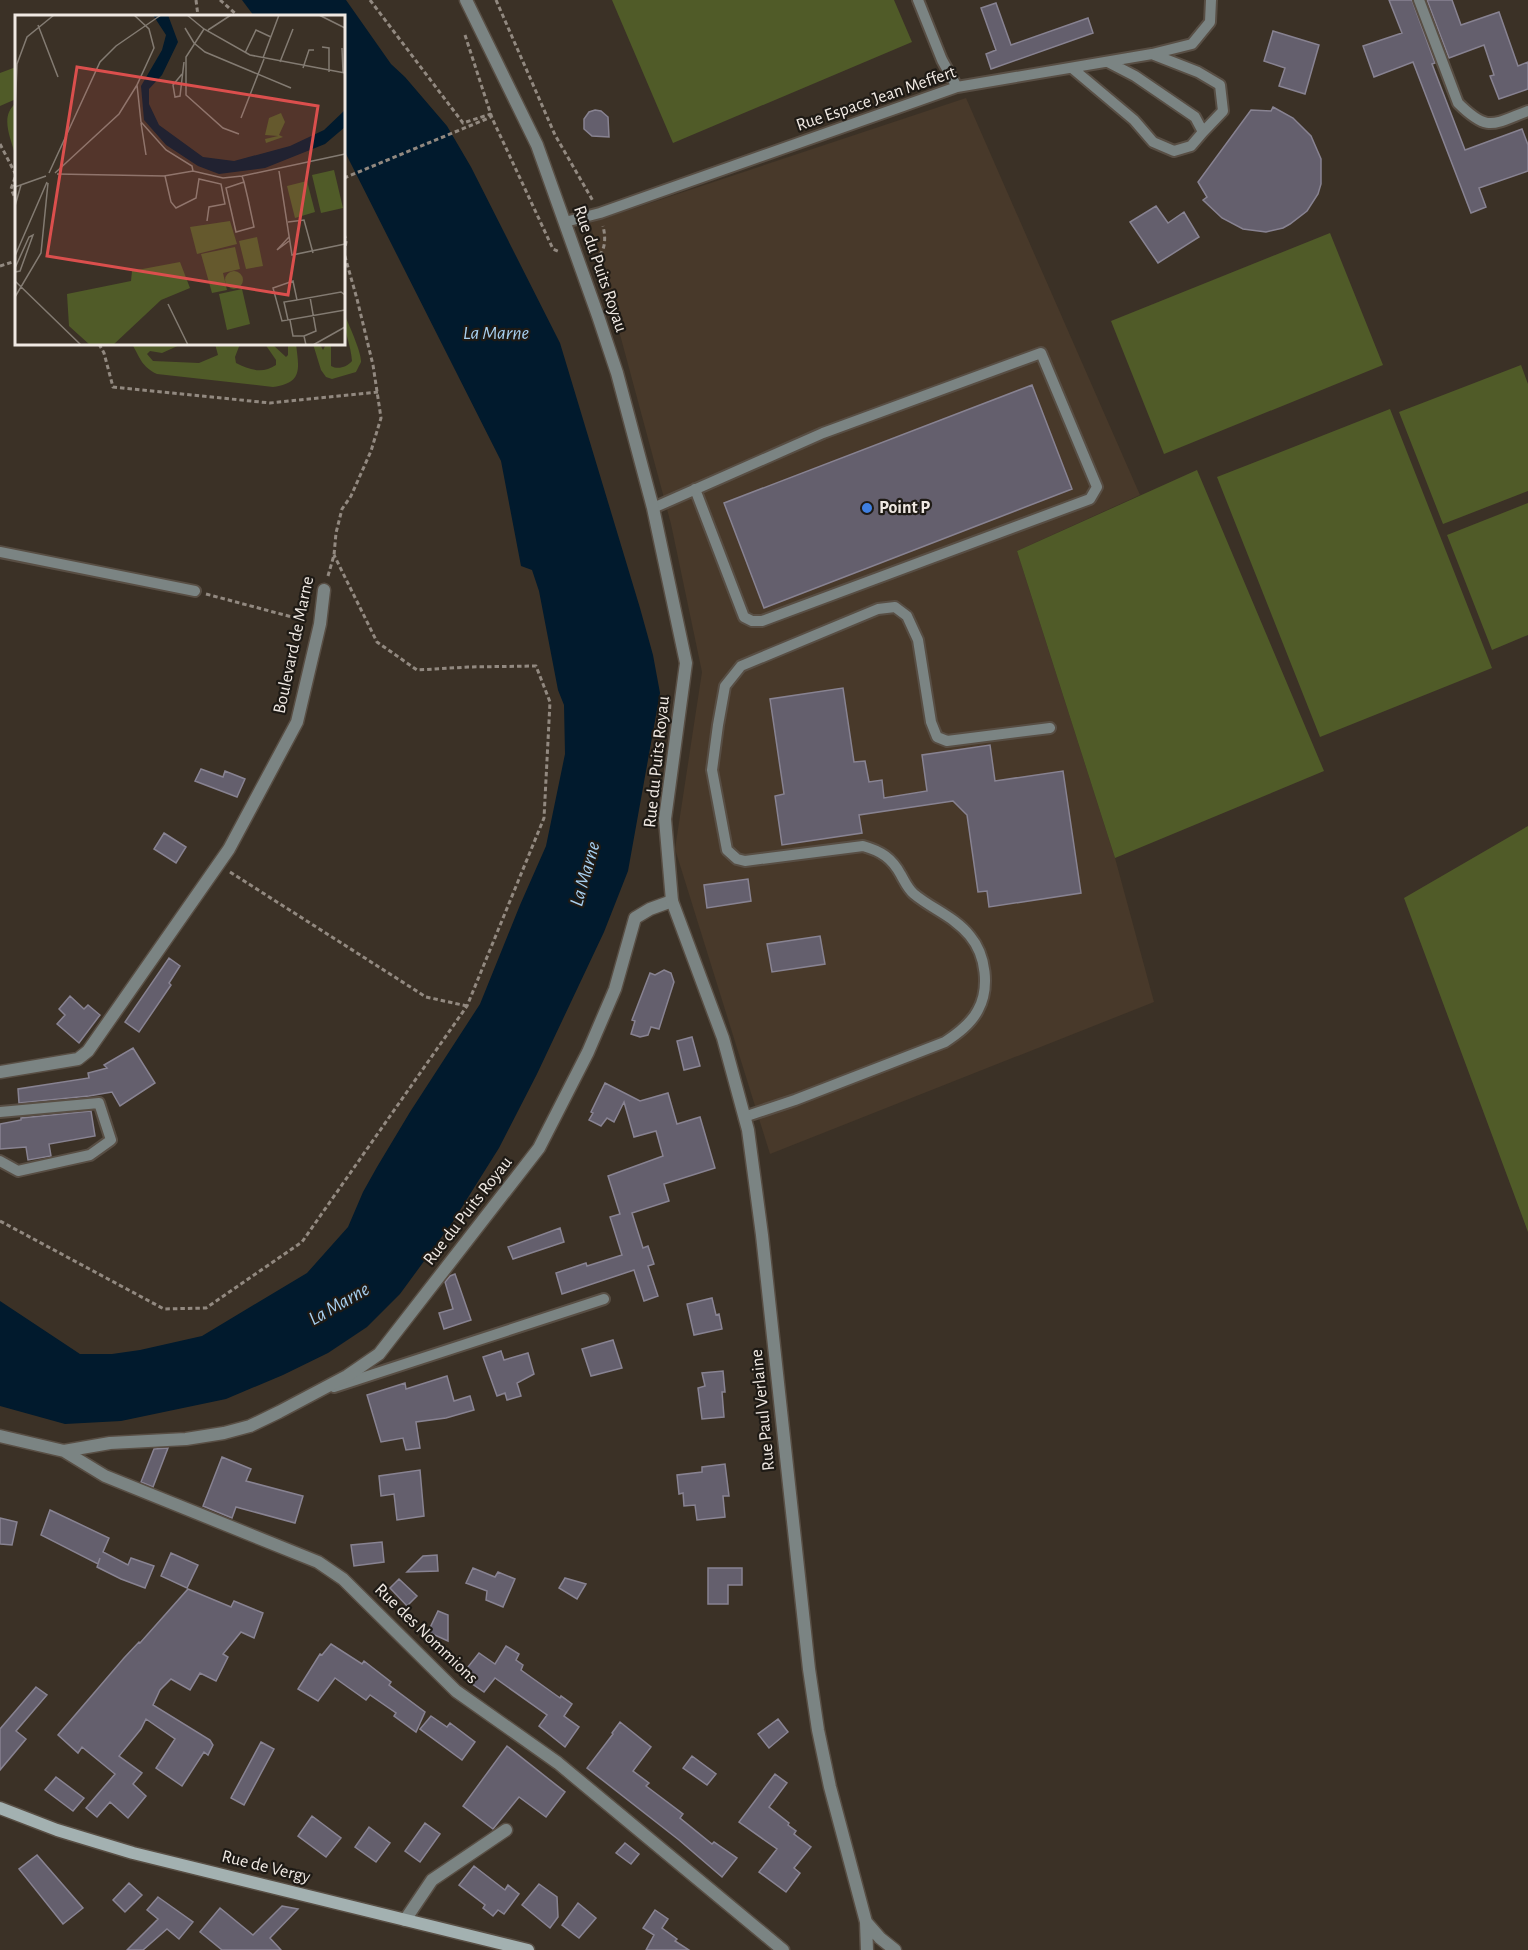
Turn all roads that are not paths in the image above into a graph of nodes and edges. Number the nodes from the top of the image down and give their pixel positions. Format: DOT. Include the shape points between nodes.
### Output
graph roads {
  1 [pos="465,0"];
  2 [pos="918,0"];
  3 [pos="1211,0"];
  4 [pos="1419,0"];
  5 [pos="1152,54"];
  6 [pos="1108,62"];
  7 [pos="1072,68"];
  8 [pos="957,87"];
  9 [pos="1528,111"];
  10 [pos="1203,132"];
  11 [pos="565,222"];
  12 [pos="695,489"];
  13 [pos="653,508"];
  14 [pos="0,552"];
  15 [pos="324,590"];
  16 [pos="195,591"];
  17 [pos="1050,728"];
  18 [pos="672,901"];
  19 [pos="0,1071"];
  20 [pos="0,1112"];
  21 [pos="744,1117"];
  22 [pos="0,1161"];
  23 [pos="604,1299"];
  24 [pos="317,1392"];
  25 [pos="0,1436"];
  26 [pos="64,1451"];
  27 [pos="0,1808"];
  28 [pos="506,1830"];
  29 [pos="405,1920"];
  30 [pos="866,1922"];
  31 [pos="528,1950"];
  32 [pos="783,1950"];
  33 [pos="867,1950"];
  34 [pos="895,1950"];
  1 -- 11 [label="street, Rue du Puits Royau" via="537,145"];
  2 -- 8 [label="lane"];
  3 -- 5 [label="lane, Rue Espace Jean Meffert" via="1210,22 1192,44"];
  4 -- 9 [label="lane" via="1458,103 1480,121 1491,124"];
  5 -- 6 [label="lane, Rue Espace Jean Meffert"];
  5 -- 10 [label="lane" via="1220,85 1223,111"];
  6 -- 7 [label="lane, Rue Espace Jean Meffert"];
  6 -- 10 [label="lane" via="1195,117"];
  7 -- 8 [label="lane, Rue Espace Jean Meffert"];
  7 -- 10 [label="lane" via="1134,120 1153,142 1174,151 1191,146"];
  8 -- 11 [label="lane, Rue Espace Jean Meffert"];
  11 -- 13 [label="street, Rue du Puits Royau" via="617,373"];
  12 -- 12 [label="lane" via="823,433 1041,353 1097,487 1090,498 762,621 744,617"];
  12 -- 13 [label="lane"];
  13 -- 18 [label="street, Rue du Puits Royau" via="686,663 665,819"];
  14 -- 16 [label="lane"];
  15 -- 19 [label="street, Boulevard de Marne" via="297,722 229,849 88,1051 78,1059"];
  17 -- 21 [label="lane" via="947,741 937,737 930,722 918,640 907,616 895,608 878,609 741,666 725,686 712,770 727,850 745,861 862,846 878,850 891,861 914,894 970,936 984,967 984,992 978,1011 945,1042"];
  18 -- 21 [label="street, Rue Paul Verlaine" via="723,1038"];
  18 -- 24 [label="street, Rue du Puits Royau" via="635,918 610,1000 538,1148 380,1354"];
  20 -- 22 [label="lane" via="99,1103 111,1140 90,1155 18,1172"];
  21 -- 30 [label="street, Rue Paul Verlaine" via="762,1235 818,1730"];
  23 -- 24 [label="lane"];
  24 -- 26 [label="street, Rue du Puits Royau" via="250,1426 224,1433"];
  25 -- 26 [label="street, Rue du Puits Royau"];
  26 -- 32 [label="street, Rue des Nommions" via="105,1476 291,1550 343,1579 456,1691 558,1763"];
  27 -- 29 [label="main road, Rue de Vergy" via="133,1853"];
  28 -- 29 [label="street" via="432,1880"];
  29 -- 31 [label="main road, Rue de Vergy"];
  30 -- 33 [label="street, Rue Paul Verlaine"];
  30 -- 34 [label="street, Rue Paul Verlaine"];
}
